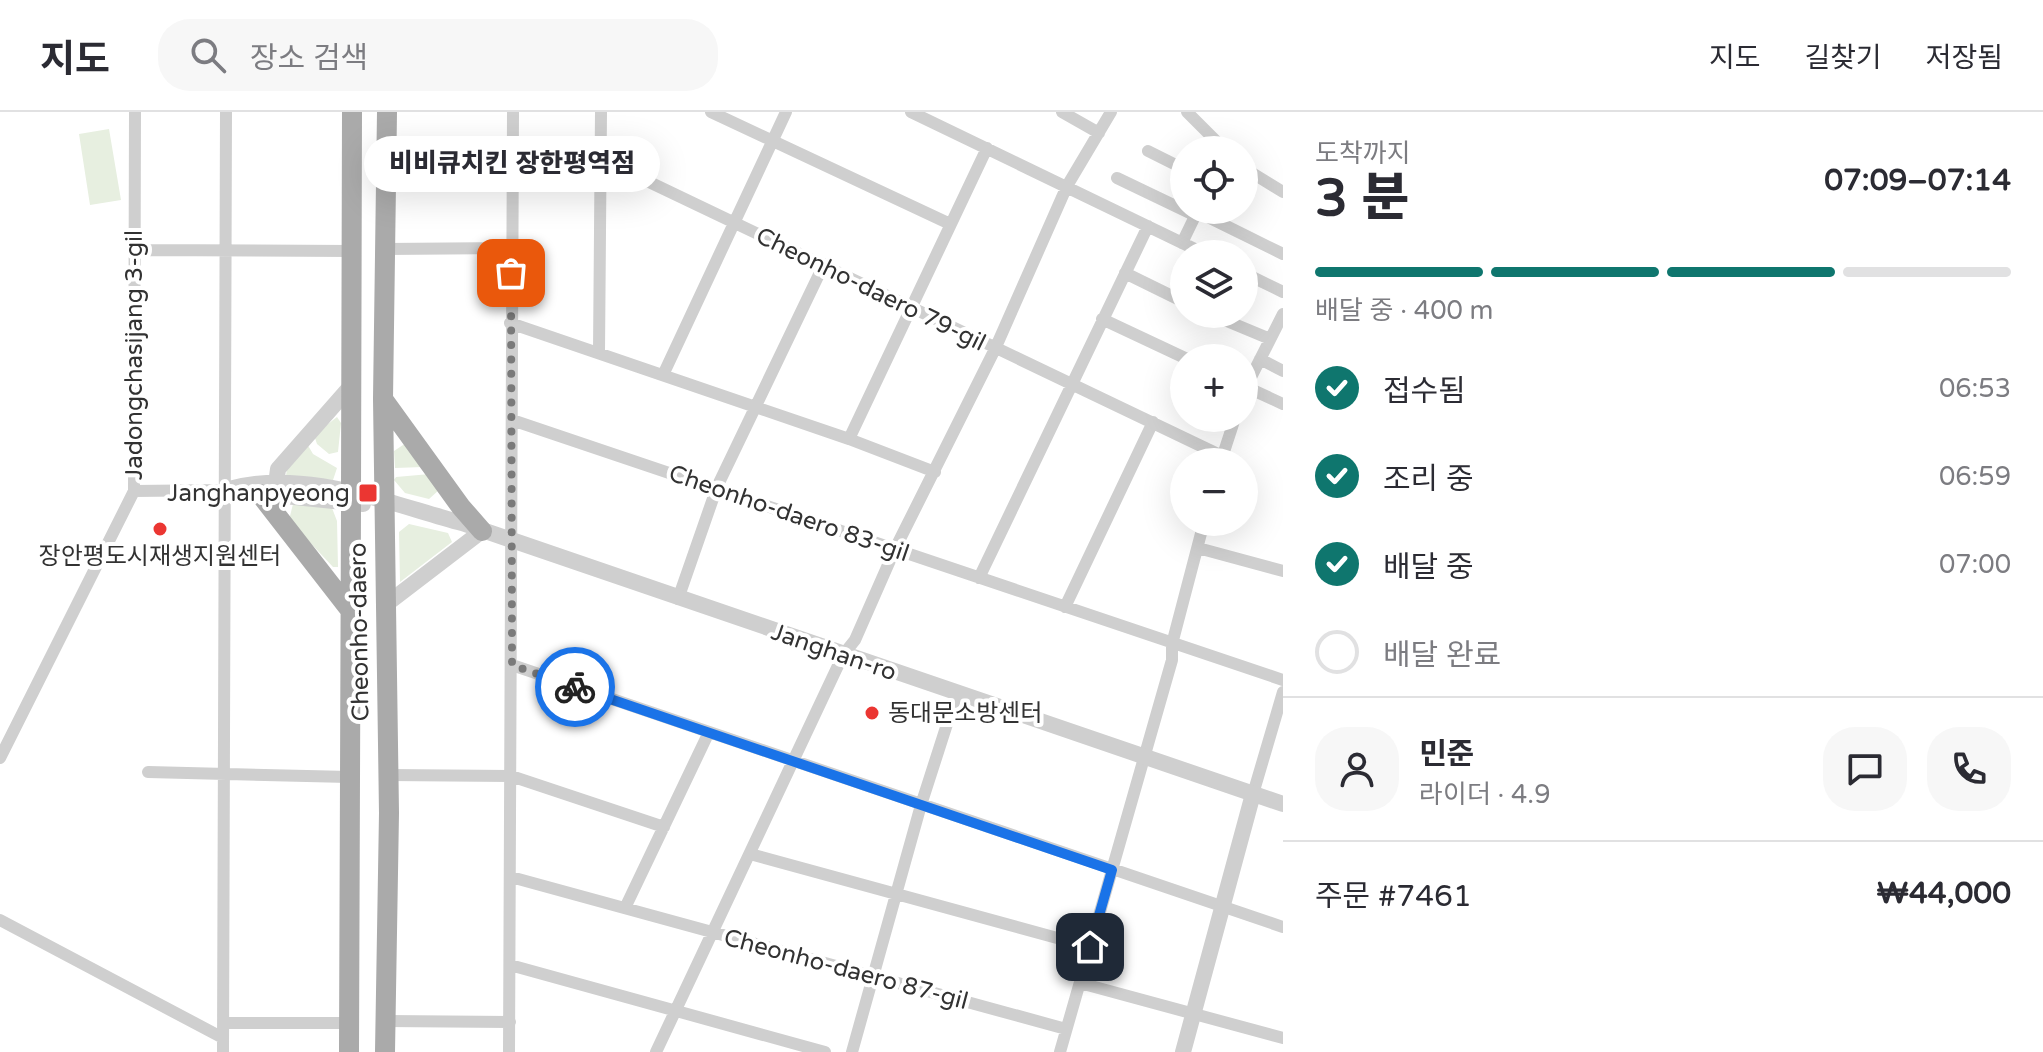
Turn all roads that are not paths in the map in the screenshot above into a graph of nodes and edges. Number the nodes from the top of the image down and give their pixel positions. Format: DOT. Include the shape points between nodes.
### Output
graph roads {
  1 [pos="135,112"];
  2 [pos="226,112"];
  3 [pos="352,112"];
  4 [pos="387,112"];
  5 [pos="513,112"];
  6 [pos="601,112"];
  7 [pos="711,112"];
  8 [pos="786,112"];
  9 [pos="911,112"];
  10 [pos="1062,112"];
  11 [pos="1111,112"];
  12 [pos="1187,112"];
  13 [pos="1099,133"];
  14 [pos="1211,136"];
  15 [pos="772,142"];
  16 [pos="987,148"];
  17 [pos="1148,151"];
  18 [pos="512,156"];
  19 [pos="601,159"];
  20 [pos="1170,162"];
  21 [pos="1258,177"];
  22 [pos="1117,178"];
  23 [pos="1067,186"];
  24 [pos="1283,192"];
  25 [pos="1170,200"];
  26 [pos="734,221"];
  27 [pos="948,223"];
  28 [pos="1222,224"];
  29 [pos="1148,226"];
  30 [pos="1176,240"];
  31 [pos="511,248"];
  32 [pos="385,249"];
  33 [pos="134,250"];
  34 [pos="225,251"];
  35 [pos="353,251"];
  36 [pos="1283,254"];
  37 [pos="824,264"];
  38 [pos="1125,273"];
  39 [pos="1258,280"];
  40 [pos="1283,292"];
  41 [pos="1170,295"];
  42 [pos="912,306"];
  43 [pos="1283,316"];
  44 [pos="1102,319"];
  45 [pos="510,323"];
  46 [pos="1244,328"];
  47 [pos="1270,339"];
  48 [pos="995,349"];
  49 [pos="1170,351"];
  50 [pos="599,352"];
  51 [pos="1260,359"];
  52 [pos="1258,363"];
  53 [pos="1283,371"];
  54 [pos="663,375"];
  55 [pos="1070,383"];
  56 [pos="351,386"];
  57 [pos="1258,393"];
  58 [pos="383,399"];
  59 [pos="1283,404"];
  60 [pos="756,407"];
  61 [pos="512,420"];
  62 [pos="1153,422"];
  63 [pos="849,439"];
  64 [pos="1201,448"];
  65 [pos="935,472"];
  66 [pos="270,485"];
  67 [pos="717,487"];
  68 [pos="225,490"];
  69 [pos="134,491"];
  70 [pos="351,497"];
  71 [pos="384,502"];
  72 [pos="482,531"];
  73 [pos="1201,536"];
  74 [pos="513,541"];
  75 [pos="1198,548"];
  76 [pos="895,549"];
  77 [pos="1283,571"];
  78 [pos="979,578"];
  79 [pos="678,599"];
  80 [pos="384,606"];
  81 [pos="1065,607"];
  82 [pos="351,611"];
  83 [pos="1172,644"];
  84 [pos="843,655"];
  85 [pos="512,665"];
  86 [pos="1283,680"];
  87 [pos="1283,692"];
  88 [pos="957,693"];
  89 [pos="709,732"];
  90 [pos="1146,756"];
  91 [pos="0,758"];
  92 [pos="795,762"];
  93 [pos="148,772"];
  94 [pos="225,775"];
  95 [pos="388,775"];
  96 [pos="511,776"];
  97 [pos="349,777"];
  98 [pos="1253,794"];
  99 [pos="1283,804"];
  100 [pos="921,805"];
  101 [pos="664,827"];
  102 [pos="750,854"];
  103 [pos="1112,870"];
  104 [pos="511,877"];
  105 [pos="896,892"];
  106 [pos="625,908"];
  107 [pos="1223,908"];
  108 [pos="0,920"];
  109 [pos="1283,927"];
  110 [pos="713,932"];
  111 [pos="1090,947"];
  112 [pos="510,965"];
  113 [pos="873,976"];
  114 [pos="1080,983"];
  115 [pos="676,1011"];
  116 [pos="1193,1013"];
  117 [pos="386,1021"];
  118 [pos="510,1022"];
  119 [pos="223,1023"];
  120 [pos="349,1023"];
  121 [pos="1066,1029"];
  122 [pos="223,1038"];
  123 [pos="1283,1038"];
  124 [pos="223,1052"];
  125 [pos="349,1052"];
  126 [pos="385,1052"];
  127 [pos="509,1052"];
  128 [pos="656,1052"];
  129 [pos="825,1052"];
  130 [pos="852,1052"];
  131 [pos="1060,1052"];
  132 [pos="1183,1052"];
  1 -- 33 [label="street, Jadongchasijang 3-gil"];
  2 -- 34 [label="street"];
  3 -- 35 [label="main road, Cheonho-daero"];
  4 -- 32 [label="main road, Cheonho-daero"];
  5 -- 18 [label="street"];
  6 -- 19 [label="street"];
  7 -- 15 [label="street"];
  8 -- 15 [label="street"];
  9 -- 16 [label="street"];
  10 -- 13 [label="street"];
  11 -- 13 [label="street"];
  12 -- 14 [label="street"];
  13 -- 23 [label="street"];
  15 -- 26 [label="street"];
  15 -- 27 [label="street"];
  16 -- 23 [label="street"];
  16 -- 27 [label="street"];
  17 -- 20 [label="street"];
  18 -- 19 [label="street, Cheonho-daero 79-gil"];
  18 -- 31 [label="street"];
  19 -- 26 [label="street, Cheonho-daero 79-gil"];
  19 -- 50 [label="street"];
  21 -- 24 [label="street"];
  22 -- 25 [label="street"];
  23 -- 29 [label="street"];
  23 -- 48 [label="street"];
  26 -- 37 [label="street, Cheonho-daero 79-gil"];
  26 -- 54 [label="street"];
  27 -- 42 [label="street"];
  28 -- 36 [label="street"];
  29 -- 30 [label="street"];
  29 -- 38 [label="street"];
  31 -- 32 [label="street"];
  31 -- 45 [label="street"];
  32 -- 58 [label="main road, Cheonho-daero"];
  33 -- 34 [label="street"];
  33 -- 69 [label="street, Jadongchasijang 3-gil"];
  34 -- 35 [label="street"];
  34 -- 68 [label="street"];
  35 -- 56 [label="main road, Cheonho-daero"];
  37 -- 42 [label="street, Cheonho-daero 79-gil"];
  37 -- 60 [label="street"];
  38 -- 41 [label="street"];
  38 -- 44 [label="street"];
  39 -- 40 [label="street"];
  42 -- 48 [label="street, Cheonho-daero 79-gil"];
  42 -- 63 [label="street"];
  43 -- 47 [label="street"];
  44 -- 49 [label="street"];
  44 -- 55 [label="street"];
  45 -- 50 [label="street"];
  45 -- 61 [label="street"];
  46 -- 47 [label="street"];
  47 -- 51 [label="street"];
  48 -- 55 [label="street, Cheonho-daero 79-gil"];
  48 -- 65 [label="street"];
  50 -- 54 [label="street"];
  51 -- 52 [label="street"];
  51 -- 53 [label="street"];
  54 -- 60 [label="street"];
  55 -- 62 [label="street, Cheonho-daero 79-gil"];
  55 -- 78 [label="street"];
  56 -- 66 [label="street"];
  56 -- 70 [label="main road, Cheonho-daero"];
  57 -- 59 [label="street"];
  58 -- 71 [label="main road, Cheonho-daero"];
  58 -- 72 [label="main road"];
  60 -- 63 [label="street"];
  60 -- 67 [label="street"];
  61 -- 67 [label="street, Cheonho-daero 83-gil"];
  61 -- 74 [label="street"];
  62 -- 64 [label="street, Cheonho-daero 79-gil"];
  62 -- 81 [label="street"];
  63 -- 65 [label="street"];
  65 -- 76 [label="street"];
  66 -- 68 [label="street, Janghan-ro"];
  66 -- 70 [label="street, Janghan-ro"];
  66 -- 82 [label="main road"];
  67 -- 76 [label="street, Cheonho-daero 83-gil"];
  67 -- 79 [label="street"];
  68 -- 69 [label="street"];
  68 -- 94 [label="street"];
  69 -- 91 [label="street, Jadongchasijang 3-gil"];
  70 -- 71 [label="street, Janghan-ro"];
  70 -- 82 [label="main road, Cheonho-daero"];
  71 -- 72 [label="street, Janghan-ro"];
  71 -- 80 [label="main road, Cheonho-daero"];
  72 -- 74 [label="street, Janghan-ro"];
  72 -- 80 [label="street"];
  73 -- 75 [label="street"];
  74 -- 79 [label="street, Janghan-ro"];
  74 -- 85 [label="street"];
  75 -- 77 [label="street"];
  75 -- 83 [label="street"];
  76 -- 78 [label="street, Cheonho-daero 83-gil"];
  76 -- 84 [label="street" via="855,640"];
  78 -- 81 [label="street, Cheonho-daero 83-gil"];
  79 -- 84 [label="street, Janghan-ro"];
  80 -- 95 [label="main road, Cheonho-daero"];
  81 -- 83 [label="street, Cheonho-daero 83-gil"];
  82 -- 97 [label="main road, Cheonho-daero"];
  83 -- 86 [label="street, Cheonho-daero 83-gil"];
  83 -- 90 [label="street"];
  84 -- 88 [label="street, Janghan-ro"];
  84 -- 92 [label="street"];
  85 -- 89 [label="street"];
  85 -- 96 [label="street"];
  87 -- 98 [label="street"];
  88 -- 90 [label="street, Janghan-ro"];
  88 -- 100 [label="street"];
  89 -- 92 [label="street"];
  89 -- 101 [label="street"];
  90 -- 98 [label="street, Janghan-ro"];
  90 -- 103 [label="street"];
  92 -- 100 [label="street"];
  92 -- 102 [label="street"];
  93 -- 94 [label="street"];
  94 -- 97 [label="street"];
  94 -- 119 [label="street"];
  95 -- 96 [label="street"];
  95 -- 117 [label="main road, Cheonho-daero"];
  96 -- 101 [label="street"];
  96 -- 104 [label="street"];
  97 -- 120 [label="main road, Cheonho-daero"];
  98 -- 99 [label="street, Janghan-ro"];
  98 -- 107 [label="street"];
  100 -- 103 [label="street"];
  100 -- 105 [label="street"];
  101 -- 106 [label="street"];
  102 -- 105 [label="street"];
  102 -- 110 [label="street"];
  103 -- 107 [label="street"];
  103 -- 111 [label="street"];
  104 -- 106 [label="street, Cheonho-daero 87-gil"];
  104 -- 112 [label="street"];
  105 -- 111 [label="street"];
  105 -- 113 [label="street"];
  106 -- 110 [label="street, Cheonho-daero 87-gil"];
  107 -- 109 [label="street"];
  107 -- 116 [label="street"];
  108 -- 122 [label="street"];
  110 -- 113 [label="street, Cheonho-daero 87-gil"];
  110 -- 115 [label="street"];
  111 -- 114 [label="street"];
  112 -- 115 [label="street"];
  112 -- 118 [label="street"];
  113 -- 121 [label="street, Cheonho-daero 87-gil"];
  113 -- 130 [label="street"];
  114 -- 116 [label="street"];
  114 -- 121 [label="street"];
  115 -- 128 [label="street"];
  115 -- 129 [label="street"];
  116 -- 123 [label="street"];
  116 -- 132 [label="street"];
  117 -- 118 [label="street"];
  117 -- 126 [label="main road, Cheonho-daero"];
  118 -- 127 [label="street"];
  119 -- 120 [label="street"];
  119 -- 122 [label="street"];
  120 -- 125 [label="main road, Cheonho-daero"];
  121 -- 131 [label="street"];
  122 -- 124 [label="street"];
}
